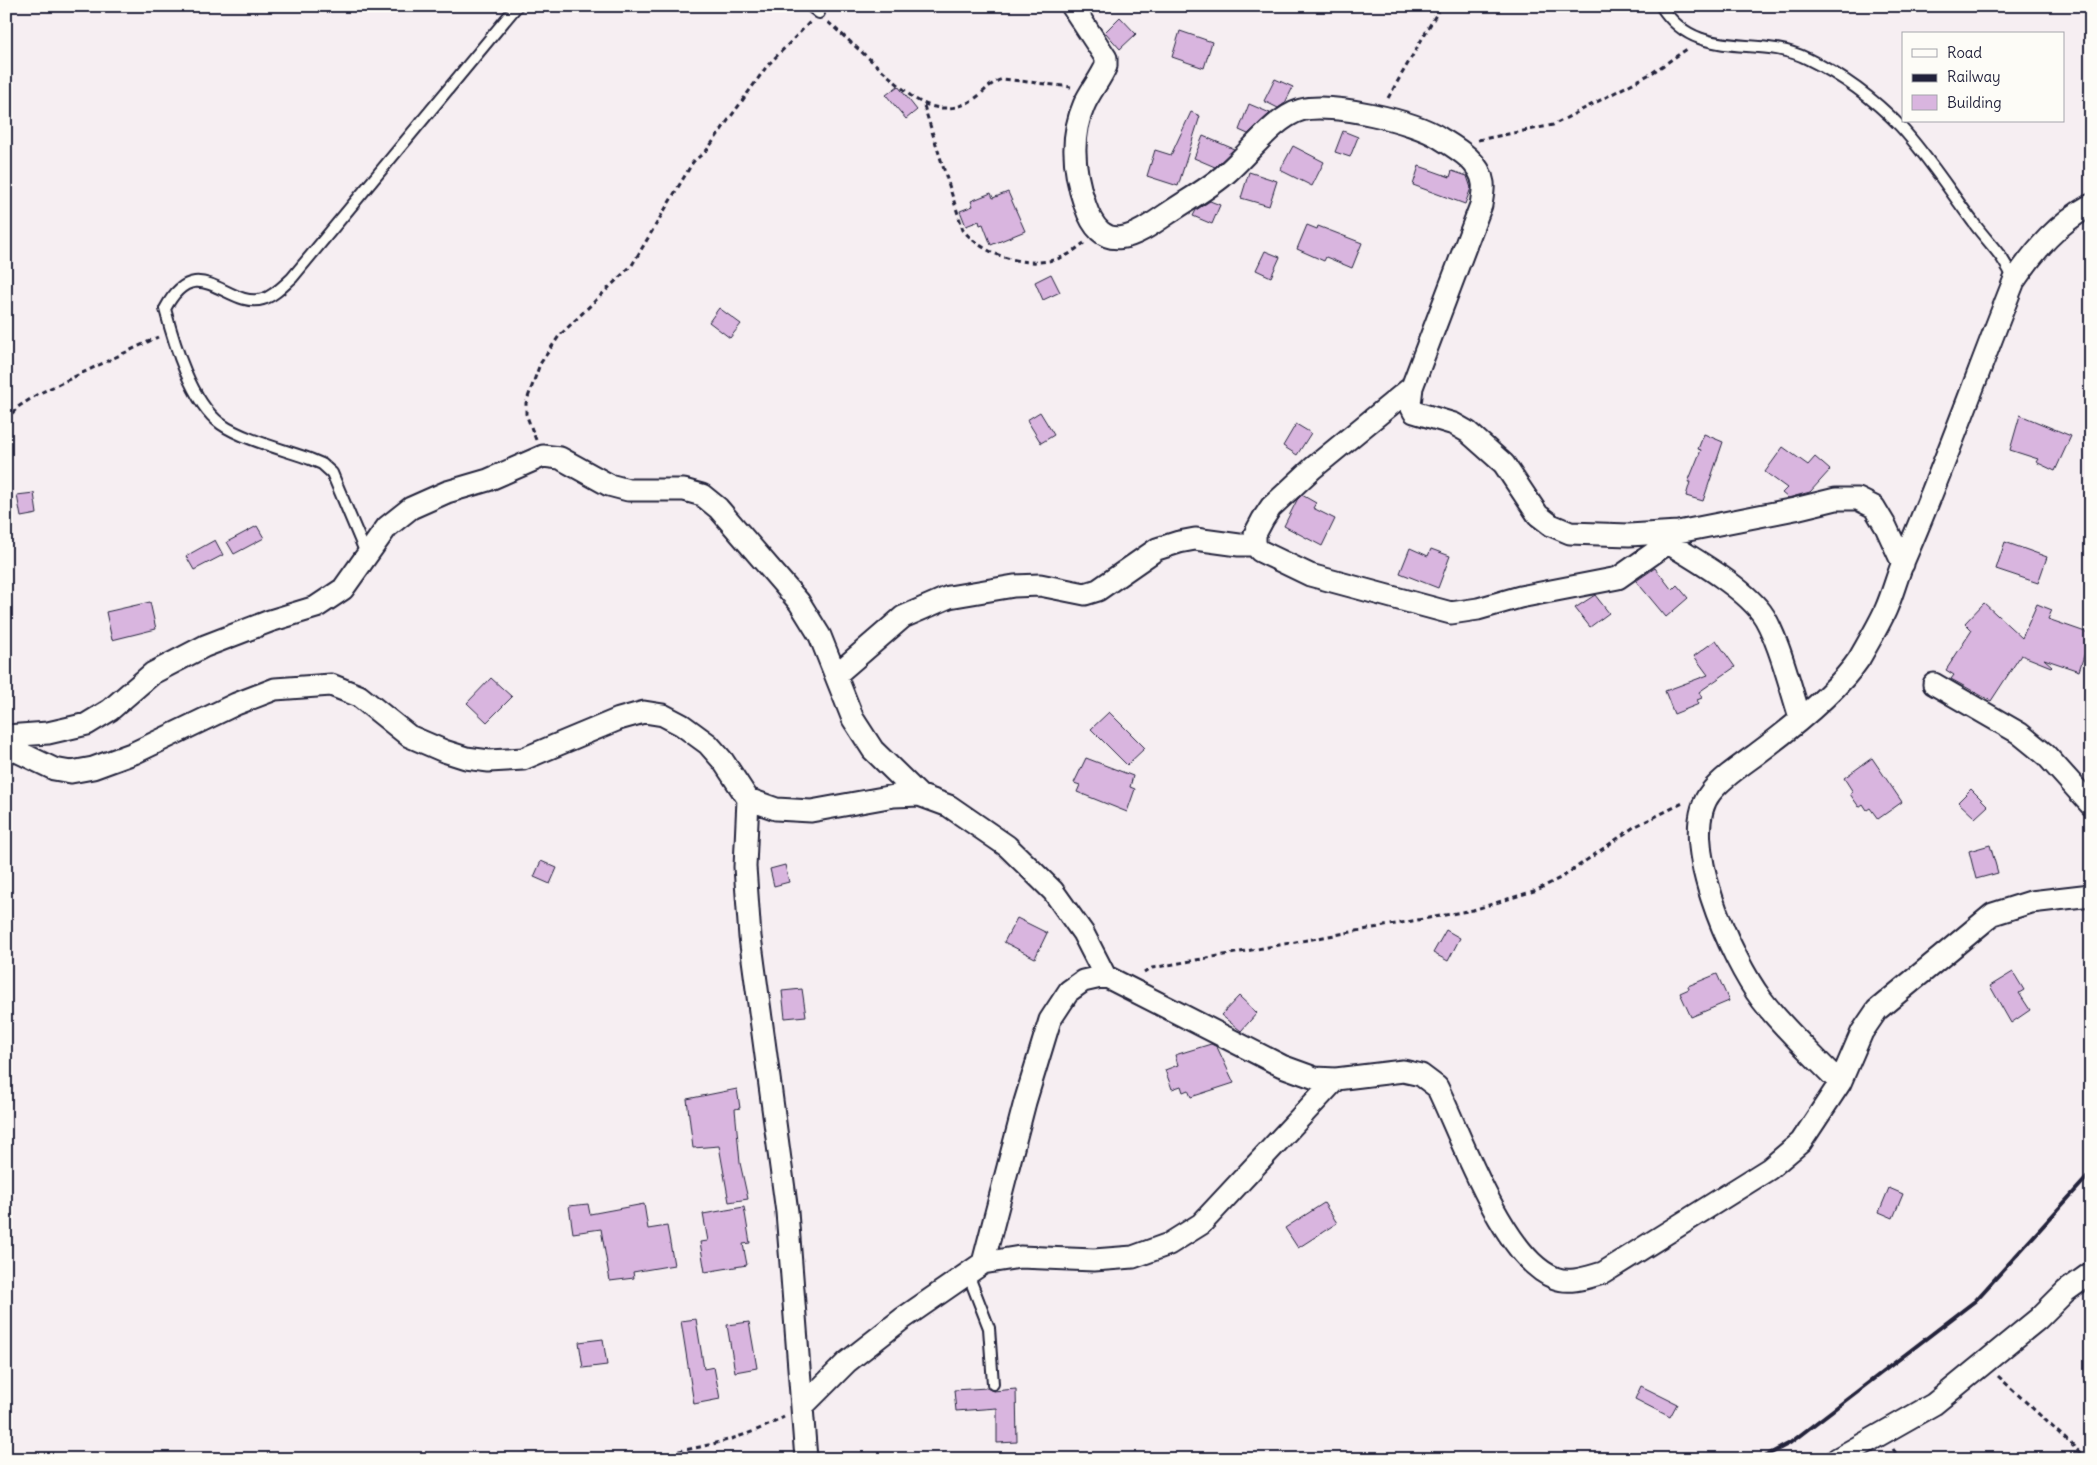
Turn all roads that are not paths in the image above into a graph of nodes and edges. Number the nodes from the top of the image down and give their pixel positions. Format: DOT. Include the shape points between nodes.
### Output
graph roads {
  1 [pos="517,6"];
  2 [pos="810,6"];
  3 [pos="1072,6"];
  4 [pos="1661,6"];
  5 [pos="819,13"];
  6 [pos="2091,205"];
  7 [pos="2014,280"];
  8 [pos="1412,387"];
  9 [pos="1673,537"];
  10 [pos="1255,545"];
  11 [pos="367,557"];
  12 [pos="1902,564"];
  13 [pos="836,674"];
  14 [pos="1934,684"];
  15 [pos="1800,717"];
  16 [pos="6,736"];
  17 [pos="6,746"];
  18 [pos="919,795"];
  19 [pos="748,799"];
  20 [pos="2091,805"];
  21 [pos="2091,896"];
  22 [pos="1105,976"];
  23 [pos="1336,1079"];
  24 [pos="1840,1083"];
  25 [pos="975,1269"];
  26 [pos="2091,1273"];
  27 [pos="993,1384"];
  28 [pos="802,1407"];
  29 [pos="806,1459"];
  30 [pos="1837,1459"];
  1 -- 11 [label="lane" via="292,278 274,294 262,300 248,299 210,284 191,282 173,293 165,309 171,332 204,408 221,424 310,459 332,473"];
  2 -- 5 [label="lane"];
  3 -- 8 [label="street" via="1106,58 1106,66 1083,108 1074,138 1078,180 1092,220 1101,231 1119,239 1136,235 1224,175 1283,120 1301,110 1318,109 1396,119 1427,130 1472,161 1483,182 1481,205"];
  4 -- 7 [label="lane" via="1671,22 1685,33 1724,45 1787,51 1807,58 1843,79 1900,126 2002,256"];
  6 -- 7 [label="street" via="2054,230"];
  7 -- 12 [label="street" via="1933,494"];
  8 -- 9 [label="street" via="1410,404 1414,412 1454,424 1468,432 1504,464 1538,515 1551,525 1570,533"];
  8 -- 10 [label="street" via="1312,468 1271,507 1262,518"];
  9 -- 10 [label="street" via="1618,578 1451,613 1310,575 1260,552"];
  9 -- 12 [label="street" via="1836,499 1858,499 1874,507"];
  9 -- 15 [label="street" via="1762,613 1773,634"];
  10 -- 13 [label="street" via="1196,539 1179,542 1157,549 1098,590 1085,594 1040,585 949,597 903,617"];
  11 -- 13 [label="street" via="387,527 411,508 543,456 560,458 609,484 628,490 684,490 702,495 740,532 799,602 820,636"];
  11 -- 16 [label="street" via="342,589 316,607 206,646 153,673 110,710 87,724 48,733"];
  12 -- 15 [label="street" via="1886,609 1858,660 1831,691"];
  13 -- 18 [label="street" via="853,719 873,750"];
  14 -- 20 [label="street" via="2019,733 2046,755"];
  15 -- 24 [label="street" via="1711,791 1704,803 1700,847 1706,883 1733,950 1761,998"];
  17 -- 19 [label="street" via="54,769 71,772 134,753 275,689 331,685 359,696 409,736 466,758 490,761 522,758 644,712 663,714 708,744"];
  18 -- 19 [label="street" via="894,796 811,811 776,809"];
  18 -- 22 [label="street" via="949,806 1007,846 1054,890 1083,933"];
  19 -- 28 [label="street" via="745,867 750,937 787,1212"];
  21 -- 24 [label="street" via="2031,902 1992,914 1877,1010 1862,1032"];
  22 -- 23 [label="street" via="1282,1066 1316,1078"];
  22 -- 25 [label="street" via="1083,981 1069,991 1050,1020"];
  23 -- 24 [label="street" via="1403,1071 1421,1075 1438,1087 1500,1221 1537,1266 1555,1278 1575,1280 1603,1273 1769,1169 1801,1142"];
  23 -- 25 [label="street" via="1201,1224 1169,1244 1133,1257 1094,1260 1020,1257"];
  25 -- 27 [label="lane" via="989,1328"];
  25 -- 28 [label="street" via="847,1362"];
  26 -- 30 [label="street" via="1934,1404"];
  28 -- 29 [label="street"];
}
